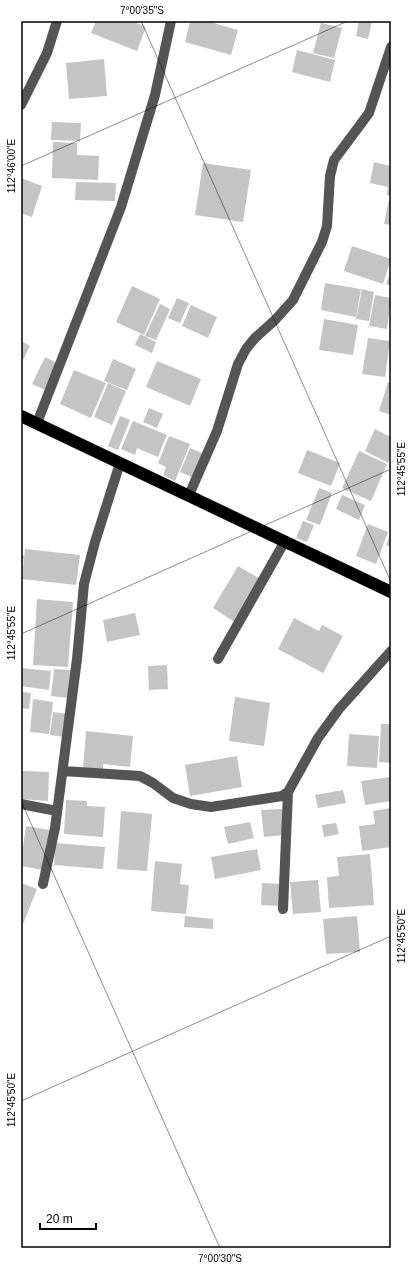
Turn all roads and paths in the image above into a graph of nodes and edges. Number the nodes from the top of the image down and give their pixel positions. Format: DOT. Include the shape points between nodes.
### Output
graph roads {
  1 [pos="57,21"];
  2 [pos="171,21"];
  3 [pos="391,47"];
  4 [pos="21,106"];
  5 [pos="21,416"];
  6 [pos="37,423"];
  7 [pos="120,463"];
  8 [pos="189,495"];
  9 [pos="286,541"];
  10 [pos="391,592"];
  11 [pos="391,651"];
  12 [pos="218,659"];
  13 [pos="63,772"];
  14 [pos="288,792"];
  15 [pos="21,804"];
  16 [pos="57,811"];
  17 [pos="43,884"];
  18 [pos="283,909"];
  1 -- 4 [label="street" via="47,53"];
  2 -- 6 [label="street" via="155,95 121,207"];
  3 -- 8 [label="street" via="368,113 334,160 330,176 327,226 322,242 293,300 276,320 255,338 238,364 217,431"];
  5 -- 6 [label="highway"];
  6 -- 7 [label="highway"];
  7 -- 8 [label="highway"];
  7 -- 13 [label="street" via="84,584"];
  8 -- 9 [label="highway"];
  9 -- 10 [label="highway"];
  9 -- 12 [label="street"];
  11 -- 14 [label="street" via="339,709"];
  13 -- 14 [label="street" via="140,776 173,798 211,807 277,798"];
  13 -- 16 [label="street"];
  14 -- 18 [label="street"];
  15 -- 16 [label="street"];
  16 -- 17 [label="street" via="56,828"];
}
